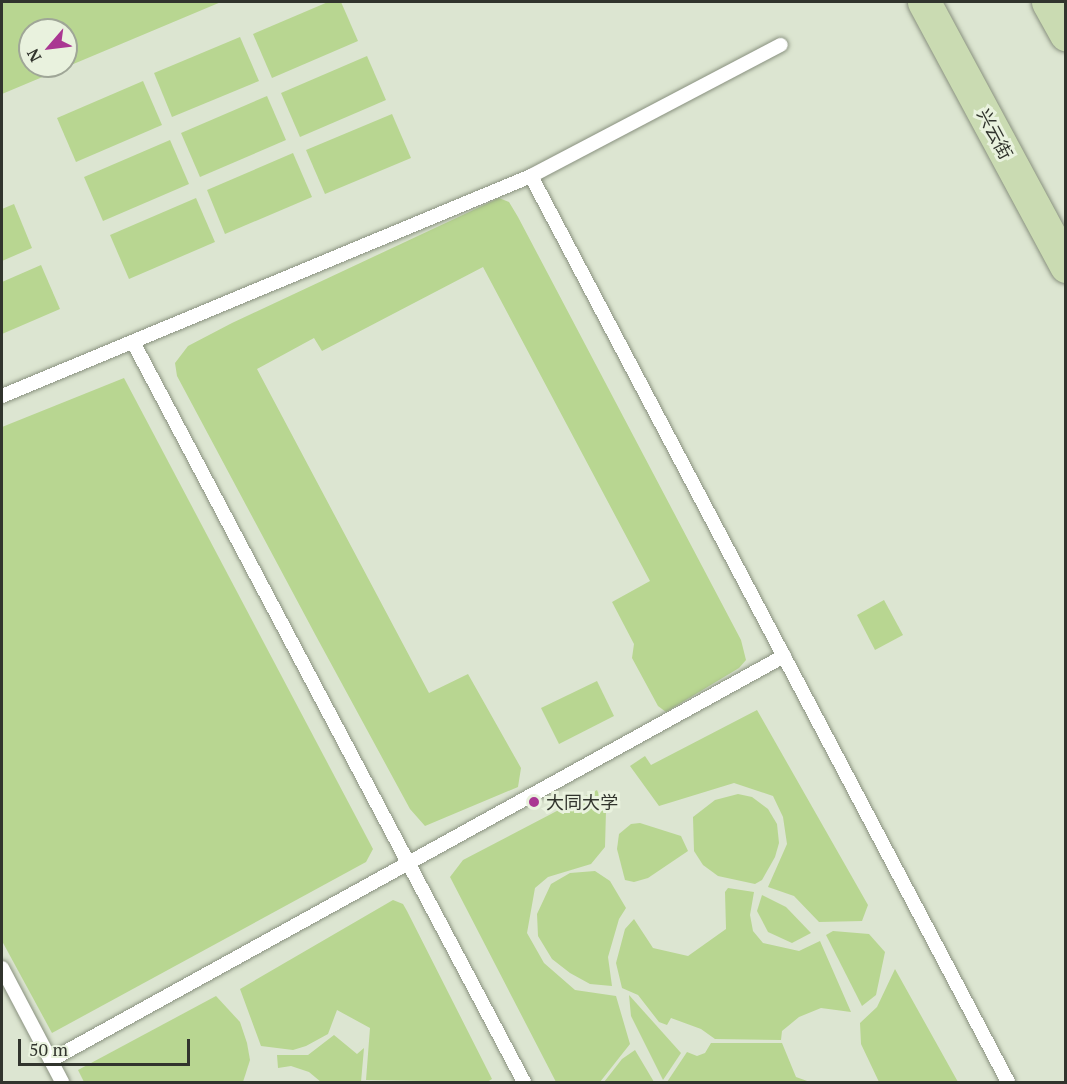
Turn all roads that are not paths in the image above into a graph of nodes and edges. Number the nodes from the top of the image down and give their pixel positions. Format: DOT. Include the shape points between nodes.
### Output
graph roads {
  1 [pos="924,2"];
  2 [pos="1048,2"];
  3 [pos="1065,34"];
  4 [pos="781,45"];
  5 [pos="531,176"];
  6 [pos="1065,266"];
  7 [pos="133,342"];
  8 [pos="2,396"];
  9 [pos="784,656"];
  10 [pos="409,864"];
  11 [pos="2,968"];
  12 [pos="51,1060"];
  13 [pos="62,1083"];
  14 [pos="524,1083"];
  15 [pos="1008,1083"];
  1 -- 6 [label="main road, 兴云街"];
  2 -- 3 [label="main road"];
  4 -- 5 [label="lane"];
  5 -- 7 [label="lane"];
  5 -- 9 [label="lane"];
  7 -- 8 [label="lane"];
  7 -- 10 [label="lane"];
  9 -- 10 [label="lane"];
  9 -- 15 [label="lane"];
  10 -- 12 [label="lane"];
  10 -- 14 [label="lane"];
  11 -- 12 [label="lane"];
  12 -- 13 [label="lane"];
}
